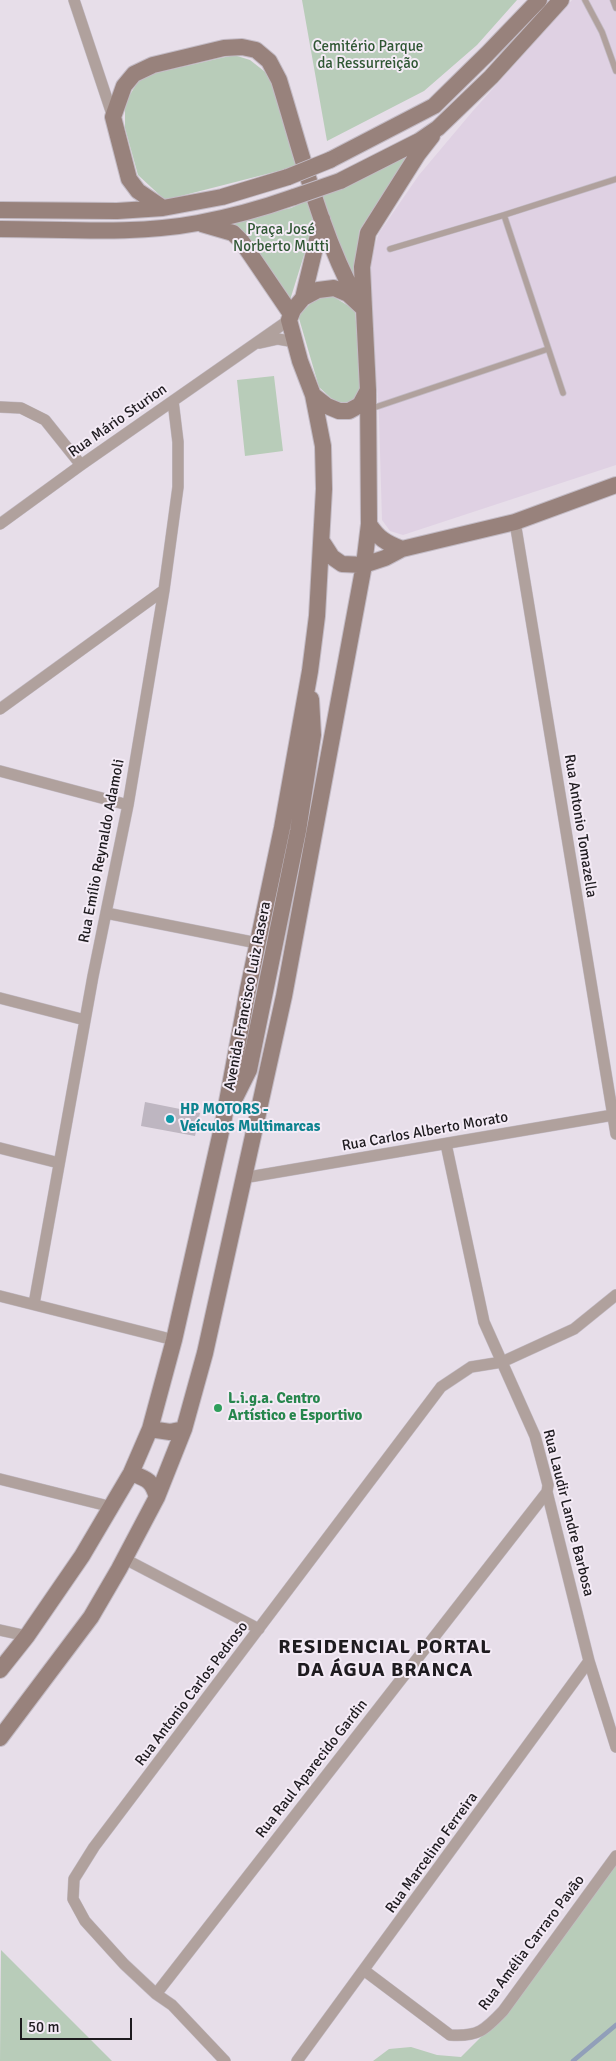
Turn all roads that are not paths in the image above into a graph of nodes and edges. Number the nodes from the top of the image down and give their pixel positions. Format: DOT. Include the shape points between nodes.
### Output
graph roads {
  1 [pos="74,0"];
  2 [pos="539,0"];
  3 [pos="561,0"];
  4 [pos="585,0"];
  5 [pos="613,0"];
  6 [pos="616,8"];
  7 [pos="616,71"];
  8 [pos="113,116"];
  9 [pos="438,128"];
  10 [pos="129,179"];
  11 [pos="616,179"];
  12 [pos="164,208"];
  13 [pos="0,210"];
  14 [pos="117,211"];
  15 [pos="504,215"];
  16 [pos="322,220"];
  17 [pos="197,223"];
  18 [pos="0,229"];
  19 [pos="390,249"];
  20 [pos="303,298"];
  21 [pos="361,306"];
  22 [pos="290,317"];
  23 [pos="295,342"];
  24 [pos="254,345"];
  25 [pos="548,349"];
  26 [pos="368,390"];
  27 [pos="563,394"];
  28 [pos="314,396"];
  29 [pos="172,401"];
  30 [pos="0,408"];
  31 [pos="368,409"];
  32 [pos="80,465"];
  33 [pos="616,485"];
  34 [pos="515,522"];
  35 [pos="0,524"];
  36 [pos="369,524"];
  37 [pos="322,543"];
  38 [pos="402,549"];
  39 [pos="364,565"];
  40 [pos="164,590"];
  41 [pos="310,671"];
  42 [pos="0,709"];
  43 [pos="0,771"];
  44 [pos="128,805"];
  45 [pos="106,913"];
  46 [pos="258,943"];
  47 [pos="0,998"];
  48 [pos="85,1020"];
  49 [pos="613,1115"];
  50 [pos="223,1123"];
  51 [pos="616,1134"];
  52 [pos="446,1144"];
  53 [pos="0,1148"];
  54 [pos="59,1163"];
  55 [pos="243,1178"];
  56 [pos="616,1295"];
  57 [pos="0,1296"];
  58 [pos="34,1304"];
  59 [pos="174,1340"];
  60 [pos="502,1362"];
  61 [pos="150,1429"];
  62 [pos="184,1429"];
  63 [pos="131,1474"];
  64 [pos="0,1479"];
  65 [pos="547,1492"];
  66 [pos="157,1497"];
  67 [pos="112,1507"];
  68 [pos="125,1559"];
  69 [pos="260,1629"];
  70 [pos="0,1630"];
  71 [pos="27,1636"];
  72 [pos="589,1661"];
  73 [pos="0,1670"];
  74 [pos="0,1738"];
  75 [pos="616,1747"];
  76 [pos="616,1856"];
  77 [pos="365,1971"];
  78 [pos="156,1994"];
  79 [pos="226,2061"];
  80 [pos="298,2061"];
  1 -- 8 [label="street"];
  2 -- 12 [label="street, bridge" via="434,106 330,160 288,177 222,197"];
  3 -- 9 [label="street" via="491,77"];
  4 -- 7 [label="lane" via="602,32"];
  5 -- 6 [label="lane"];
  8 -- 10 [label="street"];
  8 -- 16 [label="street" via="124,86 134,74 153,65 224,48 256,50 269,61 279,80"];
  9 -- 17 [label="street, bridge" via="340,181 250,212"];
  9 -- 21 [label="street" via="368,233 362,267"];
  10 -- 12 [label="street" via="138,191"];
  10 -- 14 [label="street"];
  11 -- 15 [label="lane"];
  12 -- 14 [label="street"];
  13 -- 14 [label="street"];
  15 -- 19 [label="lane"];
  15 -- 25 [label="lane"];
  16 -- 20 [label="street"];
  16 -- 21 [label="street" via="345,278"];
  17 -- 18 [label="street" via="143,229"];
  17 -- 22 [label="street, Avenida Francisco Luiz Rasera" via="232,233 242,242"];
  20 -- 21 [label="street" via="318,290 334,288 348,294"];
  20 -- 22 [label="street"];
  21 -- 26 [label="street"];
  22 -- 23 [label="street, Avenida Francisco Luiz Rasera"];
  22 -- 24 [label="street, Rua Mário Sturion"];
  23 -- 24 [label="street, Rua Mário Sturion" via="278,340"];
  23 -- 28 [label="street, Avenida Francisco Luiz Rasera"];
  24 -- 29 [label="street, Rua Mário Sturion"];
  25 -- 27 [label="lane"];
  25 -- 31 [label="lane"];
  26 -- 28 [label="street" via="360,405 349,411 339,411"];
  26 -- 31 [label="street"];
  28 -- 37 [label="street, Avenida Francisco Luiz Rasera" via="324,446"];
  29 -- 32 [label="street, Rua Mário Sturion"];
  29 -- 40 [label="street, Rua Emílio Reynaldo Adamoli" via="178,442 178,487"];
  30 -- 32 [label="street" via="21,408 45,420"];
  31 -- 36 [label="street"];
  32 -- 35 [label="street, Rua Mário Sturion"];
  33 -- 34 [label="street"];
  34 -- 38 [label="street"];
  34 -- 49 [label="street, Rua Antonio Tomazella"];
  36 -- 38 [label="street" via="377,536"];
  36 -- 39 [label="street"];
  37 -- 39 [label="street" via="342,564"];
  37 -- 41 [label="street, Avenida Francisco Luiz Rasera"];
  38 -- 39 [label="street"];
  39 -- 55 [label="street" via="284,996"];
  40 -- 42 [label="street"];
  40 -- 44 [label="street, Rua Emílio Reynaldo Adamoli"];
  41 -- 46 [label="street, Avenida Francisco Luiz Rasera"];
  41 -- 50 [label="street" via="314,735 298,831 249,1070"];
  43 -- 44 [label="street"];
  44 -- 45 [label="street, Rua Emílio Reynaldo Adamoli"];
  45 -- 46 [label="street"];
  45 -- 48 [label="street, Rua Emílio Reynaldo Adamoli"];
  46 -- 50 [label="street, Avenida Francisco Luiz Rasera"];
  47 -- 48 [label="street"];
  48 -- 54 [label="street, Rua Emílio Reynaldo Adamoli"];
  49 -- 51 [label="street, Rua Antonio Tomazella"];
  49 -- 52 [label="street, Rua Carlos Alberto Morato"];
  50 -- 59 [label="street, Avenida Francisco Luiz Rasera"];
  52 -- 55 [label="street, Rua Carlos Alberto Morato"];
  52 -- 60 [label="street, Rua Laudir Landre Barbosa" via="484,1322"];
  53 -- 54 [label="street"];
  54 -- 58 [label="street, Rua Emílio Reynaldo Adamoli"];
  55 -- 62 [label="street" via="205,1353"];
  56 -- 60 [label="street, Rua Antonio Carlos Pedroso" via="574,1330"];
  57 -- 58 [label="street"];
  58 -- 59 [label="street"];
  59 -- 61 [label="street, Avenida Francisco Luiz Rasera"];
  60 -- 65 [label="street, Rua Laudir Landre Barbosa" via="535,1436"];
  60 -- 69 [label="street, Rua Antonio Carlos Pedroso" via="471,1367 441,1387"];
  61 -- 62 [label="street" via="170,1432"];
  61 -- 63 [label="street, Avenida Francisco Luiz Rasera"];
  62 -- 66 [label="street"];
  63 -- 66 [label="street" via="146,1478 153,1485"];
  63 -- 67 [label="street, Avenida Francisco Luiz Rasera"];
  64 -- 67 [label="street"];
  65 -- 72 [label="street, Rua Laudir Landre Barbosa"];
  65 -- 78 [label="street, Rua Raul Aparecido Gardin"];
  66 -- 68 [label="street"];
  67 -- 71 [label="street, Avenida Francisco Luiz Rasera"];
  68 -- 69 [label="street"];
  68 -- 74 [label="street" via="91,1616"];
  69 -- 78 [label="street, Rua Antonio Carlos Pedroso" via="94,1847 74,1879 73,1899 86,1921"];
  70 -- 71 [label="street"];
  71 -- 73 [label="street, Avenida Francisco Luiz Rasera"];
  72 -- 75 [label="street, Rua Laudir Landre Barbosa"];
  72 -- 77 [label="street, Rua Marcelino Ferreira"];
  76 -- 77 [label="street, Rua Amélia Carraro Pavão" via="503,2011 484,2031 466,2036 450,2035"];
  77 -- 80 [label="street, Rua Marcelino Ferreira"];
  78 -- 79 [label="street, Rua Antonio Carlos Pedroso" via="172,2005"];
}
